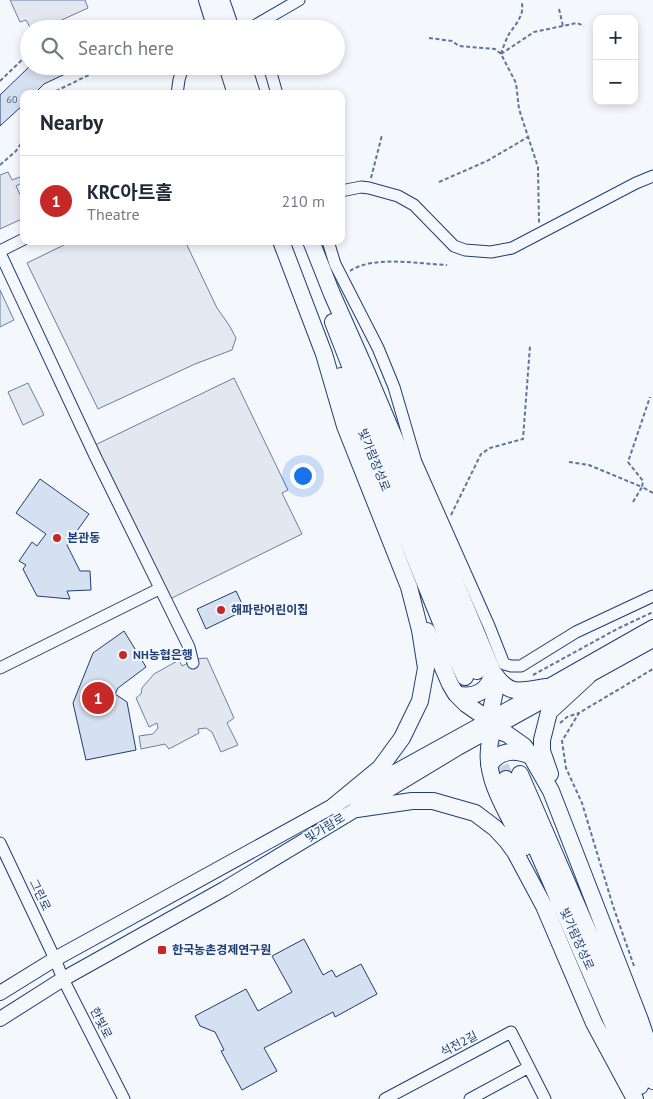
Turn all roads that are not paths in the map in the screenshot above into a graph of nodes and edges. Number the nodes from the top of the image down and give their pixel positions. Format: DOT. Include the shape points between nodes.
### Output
graph roads {
  1 [pos="207,0"];
  2 [pos="221,0"];
  3 [pos="299,0"];
  4 [pos="213,20"];
  5 [pos="227,20"];
  6 [pos="266,20"];
  7 [pos="180,75"];
  8 [pos="230,75"];
  9 [pos="246,75"];
  10 [pos="272,75"];
  11 [pos="178,90"];
  12 [pos="235,90"];
  13 [pos="251,90"];
  14 [pos="276,90"];
  15 [pos="653,176"];
  16 [pos="345,190"];
  17 [pos="20,241"];
  18 [pos="283,245"];
  19 [pos="291,245"];
  20 [pos="305,245"];
  21 [pos="313,245"];
  22 [pos="329,245"];
  23 [pos="0,252"];
  24 [pos="409,587"];
  25 [pos="159,588"];
  26 [pos="653,596"];
  27 [pos="653,627"];
  28 [pos="653,640"];
  29 [pos="193,664"];
  30 [pos="0,668"];
  31 [pos="478,674"];
  32 [pos="588,676"];
  33 [pos="546,687"];
  34 [pos="456,694"];
  35 [pos="492,724"];
  36 [pos="531,756"];
  37 [pos="489,765"];
  38 [pos="551,791"];
  39 [pos="334,806"];
  40 [pos="357,809"];
  41 [pos="0,843"];
  42 [pos="544,906"];
  43 [pos="55,959"];
  44 [pos="63,979"];
  45 [pos="0,993"];
  46 [pos="0,1019"];
  47 [pos="653,1058"];
  48 [pos="529,1067"];
  49 [pos="653,1082"];
  50 [pos="472,1098"];
  51 [pos="124,1099"];
  52 [pos="385,1099"];
  53 [pos="545,1099"];
  54 [pos="635,1099"];
  55 [pos="646,1099"];
  1 -- 4 [label="highway"];
  2 -- 5 [label="highway"];
  3 -- 6 [label="street"];
  7 -- 11 [label="street"];
  8 -- 12 [label="highway"];
  9 -- 13 [label="highway"];
  10 -- 14 [label="street"];
  15 -- 16 [label="street" via="512,248 491,252 454,246 414,205 398,196 361,187"];
  17 -- 23 [label="street"];
  18 -- 24 [label="highway" via="324,354 345,426"];
  19 -- 31 [label="highway, 빛가람장성로" via="358,420"];
  20 -- 31 [label="highway, 빛가람장성로" via="379,440"];
  21 -- 31 [label="highway" via="367,373"];
  22 -- 26 [label="street" via="340,274 378,348 394,387 416,462 504,664 521,666 576,632"];
  23 -- 25 [label="street"];
  24 -- 34 [label="highway"];
  24 -- 39 [label="highway" via="426,668 420,701 402,738 380,768"];
  25 -- 29 [label="street" via="190,647"];
  25 -- 30 [label="street"];
  27 -- 33 [label="main road, 빛가람로"];
  28 -- 32 [label="main road, 빛가람로"];
  31 -- 33 [label="highway" via="518,691"];
  31 -- 34 [label="highway" via="491,682 481,692 469,696"];
  31 -- 35 [label="highway" via="495,691"];
  32 -- 35 [label="main road, 빛가람로"];
  32 -- 38 [label="highway" via="549,712 542,751 552,781"];
  33 -- 35 [label="main road, 빛가람로"];
  34 -- 35 [label="highway"];
  35 -- 36 [label="highway"];
  35 -- 37 [label="highway"];
  35 -- 39 [label="main road, 빛가람로"];
  35 -- 40 [label="main road, 빛가람로"];
  36 -- 37 [label="highway" via="505,752"];
  36 -- 38 [label="highway"];
  37 -- 42 [label="highway" via="495,787 528,853"];
  38 -- 47 [label="highway"];
  39 -- 43 [label="main road, 빛가람로"];
  40 -- 42 [label="highway" via="433,801 474,813 507,841"];
  40 -- 44 [label="main road, 빛가람로" via="224,889"];
  41 -- 43 [label="street, 그린로"];
  42 -- 54 [label="highway" via="594,1023"];
  43 -- 44 [label="street, 한빛로"];
  43 -- 45 [label="main road, 빛가람로"];
  44 -- 46 [label="main road, 빛가람로"];
  44 -- 51 [label="street, 한빛로"];
  48 -- 50 [label="street"];
  48 -- 52 [label="street, 석전2길" via="512,1032"];
  48 -- 53 [label="street, 석전2길"];
  49 -- 55 [label="highway, 빛가람장성로" via="513,776"];
}
